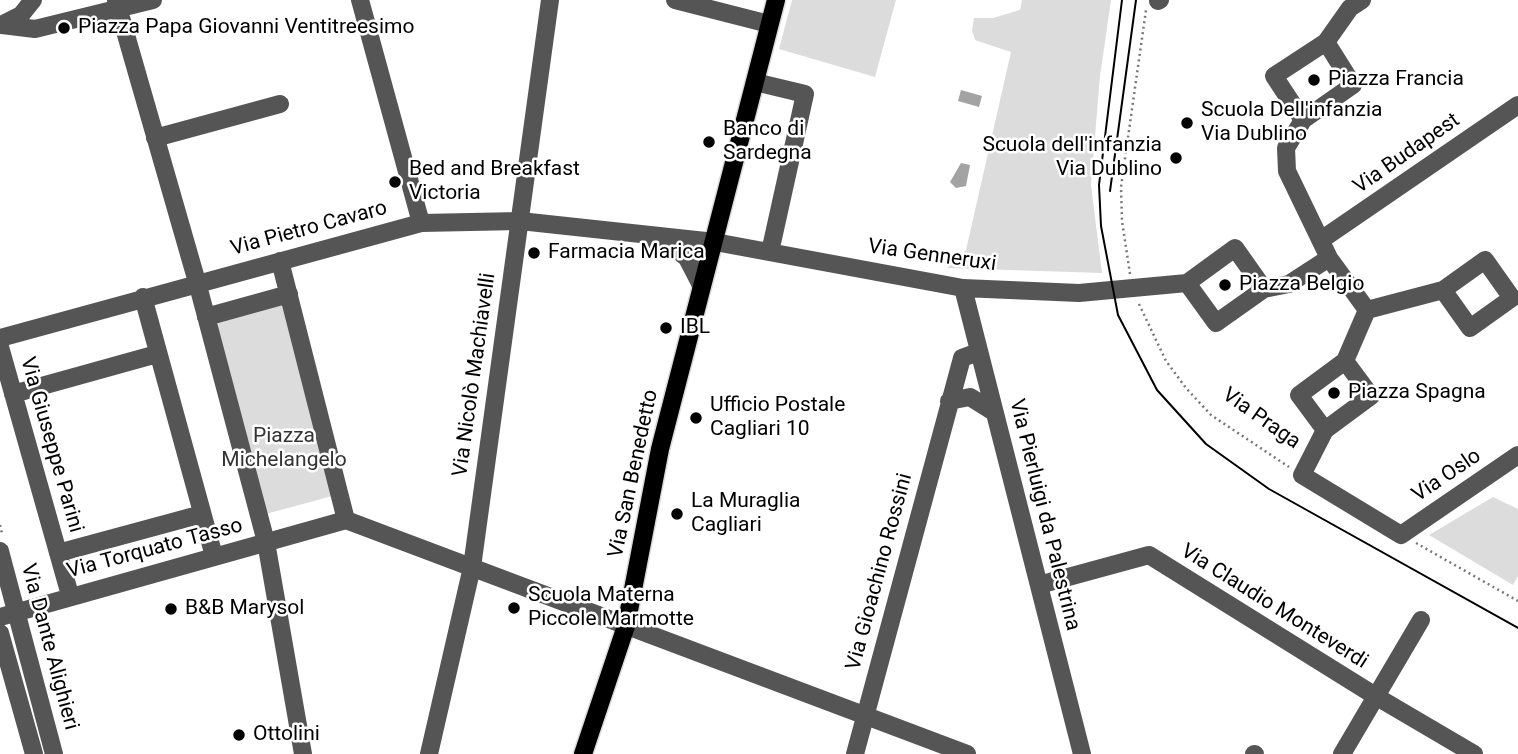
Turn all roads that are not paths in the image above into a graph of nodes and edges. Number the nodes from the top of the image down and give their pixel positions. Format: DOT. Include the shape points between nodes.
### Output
graph roads {
  1 [pos="33,0"];
  2 [pos="153,0"];
  3 [pos="360,0"];
  4 [pos="551,0"];
  5 [pos="675,0"];
  6 [pos="776,0"];
  7 [pos="1362,0"];
  8 [pos="117,4"];
  9 [pos="769,24"];
  10 [pos="1,25"];
  11 [pos="1326,42"];
  12 [pos="755,82"];
  13 [pos="280,104"];
  14 [pos="1518,105"];
  15 [pos="1303,120"];
  16 [pos="155,138"];
  17 [pos="520,221"];
  18 [pos="421,223"];
  19 [pos="642,234"];
  20 [pos="1321,240"];
  21 [pos="715,242"];
  22 [pos="770,252"];
  23 [pos="1329,258"];
  24 [pos="280,261"];
  25 [pos="197,282"];
  26 [pos="1187,283"];
  27 [pos="701,285"];
  28 [pos="963,288"];
  29 [pos="1264,289"];
  30 [pos="1443,290"];
  31 [pos="289,294"];
  32 [pos="143,297"];
  33 [pos="1515,297"];
  34 [pos="1367,310"];
  35 [pos="206,317"];
  36 [pos="0,338"];
  37 [pos="0,347"];
  38 [pos="978,352"];
  39 [pos="157,354"];
  40 [pos="1345,361"];
  41 [pos="13,394"];
  42 [pos="949,401"];
  43 [pos="994,412"];
  44 [pos="1325,430"];
  45 [pos="1518,455"];
  46 [pos="202,514"];
  47 [pos="346,520"];
  48 [pos="1401,535"];
  49 [pos="266,542"];
  50 [pos="0,551"];
  51 [pos="58,553"];
  52 [pos="214,556"];
  53 [pos="472,567"];
  54 [pos="1039,585"];
  55 [pos="70,596"];
  56 [pos="8,615"];
  57 [pos="1421,620"];
  58 [pos="626,625"];
  59 [pos="0,633"];
  60 [pos="1377,697"];
  61 [pos="865,716"];
  62 [pos="34,754"];
  63 [pos="54,754"];
  64 [pos="303,754"];
  65 [pos="429,754"];
  66 [pos="583,754"];
  67 [pos="856,754"];
  68 [pos="967,754"];
  69 [pos="1082,754"];
  70 [pos="1342,754"];
  71 [pos="1474,754"];
  1 -- 10 [label="street" via="22,15"];
  2 -- 8 [label="street"];
  3 -- 18 [label="street"];
  4 -- 17 [label="street, Via Nicolò Machiavelli"];
  5 -- 9 [label="street"];
  6 -- 9 [label="main road, Via San Benedetto"];
  7 -- 11 [label="street" via="1350,8"];
  8 -- 10 [label="street" via="35,29"];
  8 -- 16 [label="street"];
  9 -- 12 [label="main road, Via San Benedetto"];
  11 -- 15 [label="street" via="1353,85"];
  11 -- 15 [label="street" via="1274,76"];
  12 -- 21 [label="main road, Via San Benedetto"];
  12 -- 22 [label="street" via="805,94"];
  13 -- 16 [label="street"];
  14 -- 20 [label="street, Via Budapest"];
  15 -- 20 [label="street" via="1284,160"];
  16 -- 25 [label="street"];
  17 -- 18 [label="street, Via Pietro Cavaro"];
  17 -- 19 [label="street, Via Pietro Cavaro"];
  17 -- 53 [label="street, Via Nicolò Machiavelli"];
  18 -- 24 [label="street, Via Pietro Cavaro"];
  19 -- 21 [label="street, Via Pietro Cavaro"];
  19 -- 27 [label="street, Via Pietro Cavaro" via="652,244 668,246 687,258"];
  20 -- 23 [label="street"];
  21 -- 22 [label="street, Via Genneruxi"];
  21 -- 27 [label="main road, Via San Benedetto"];
  22 -- 28 [label="street, Via Genneruxi"];
  23 -- 29 [label="street" via="1289,284"];
  23 -- 34 [label="street"];
  24 -- 25 [label="street, Via Pietro Cavaro"];
  24 -- 31 [label="street"];
  25 -- 32 [label="street, Via Pietro Cavaro"];
  25 -- 35 [label="street"];
  26 -- 28 [label="street, Via Genneruxi" via="1079,293"];
  26 -- 29 [label="street" via="1216,323"];
  26 -- 29 [label="street" via="1235,248"];
  27 -- 58 [label="main road, Via San Benedetto" via="660,449"];
  28 -- 38 [label="street, Via Pierluigi da Palestrina"];
  30 -- 33 [label="street" via="1485,260"];
  30 -- 33 [label="street" via="1470,328"];
  30 -- 34 [label="street"];
  31 -- 35 [label="street"];
  31 -- 47 [label="street"];
  32 -- 36 [label="street, Via Pietro Cavaro"];
  32 -- 39 [label="street"];
  34 -- 40 [label="street"];
  35 -- 49 [label="street"];
  37 -- 41 [label="street, Via Giuseppe Parini"];
  38 -- 42 [label="street, Via Gioachino Rossini" via="962,358"];
  38 -- 43 [label="street, Via Pierluigi da Palestrina"];
  39 -- 41 [label="street"];
  39 -- 46 [label="street"];
  40 -- 44 [label="street" via="1299,395"];
  40 -- 44 [label="street" via="1371,396"];
  41 -- 51 [label="street, Via Giuseppe Parini"];
  42 -- 43 [label="street" via="970,397"];
  42 -- 61 [label="street, Via Gioachino Rossini"];
  43 -- 54 [label="street, Via Pierluigi da Palestrina"];
  44 -- 48 [label="street, Via Praga" via="1302,475"];
  45 -- 48 [label="street, Via Oslo"];
  46 -- 51 [label="street"];
  46 -- 52 [label="street"];
  47 -- 49 [label="street"];
  47 -- 53 [label="street"];
  49 -- 52 [label="street, Via Torquato Tasso"];
  49 -- 64 [label="street"];
  50 -- 56 [label="street, Via Dante Alighieri"];
  51 -- 55 [label="street, Via Giuseppe Parini"];
  52 -- 55 [label="street, Via Torquato Tasso"];
  53 -- 58 [label="street"];
  53 -- 65 [label="street, Via Nicolò Machiavelli"];
  54 -- 60 [label="street, Via Claudio Monteverdi" via="1149,555"];
  54 -- 69 [label="street, Via Pierluigi da Palestrina"];
  55 -- 56 [label="street, Via Torquato Tasso"];
  56 -- 63 [label="street, Via Dante Alighieri"];
  57 -- 60 [label="street"];
  58 -- 61 [label="street"];
  58 -- 66 [label="main road, Via San Benedetto"];
  59 -- 62 [label="street, Via Dante Alighieri"];
  60 -- 70 [label="street"];
  60 -- 71 [label="street, Via Claudio Monteverdi"];
  61 -- 67 [label="street, Via Gioachino Rossini"];
  61 -- 68 [label="street"];
}
